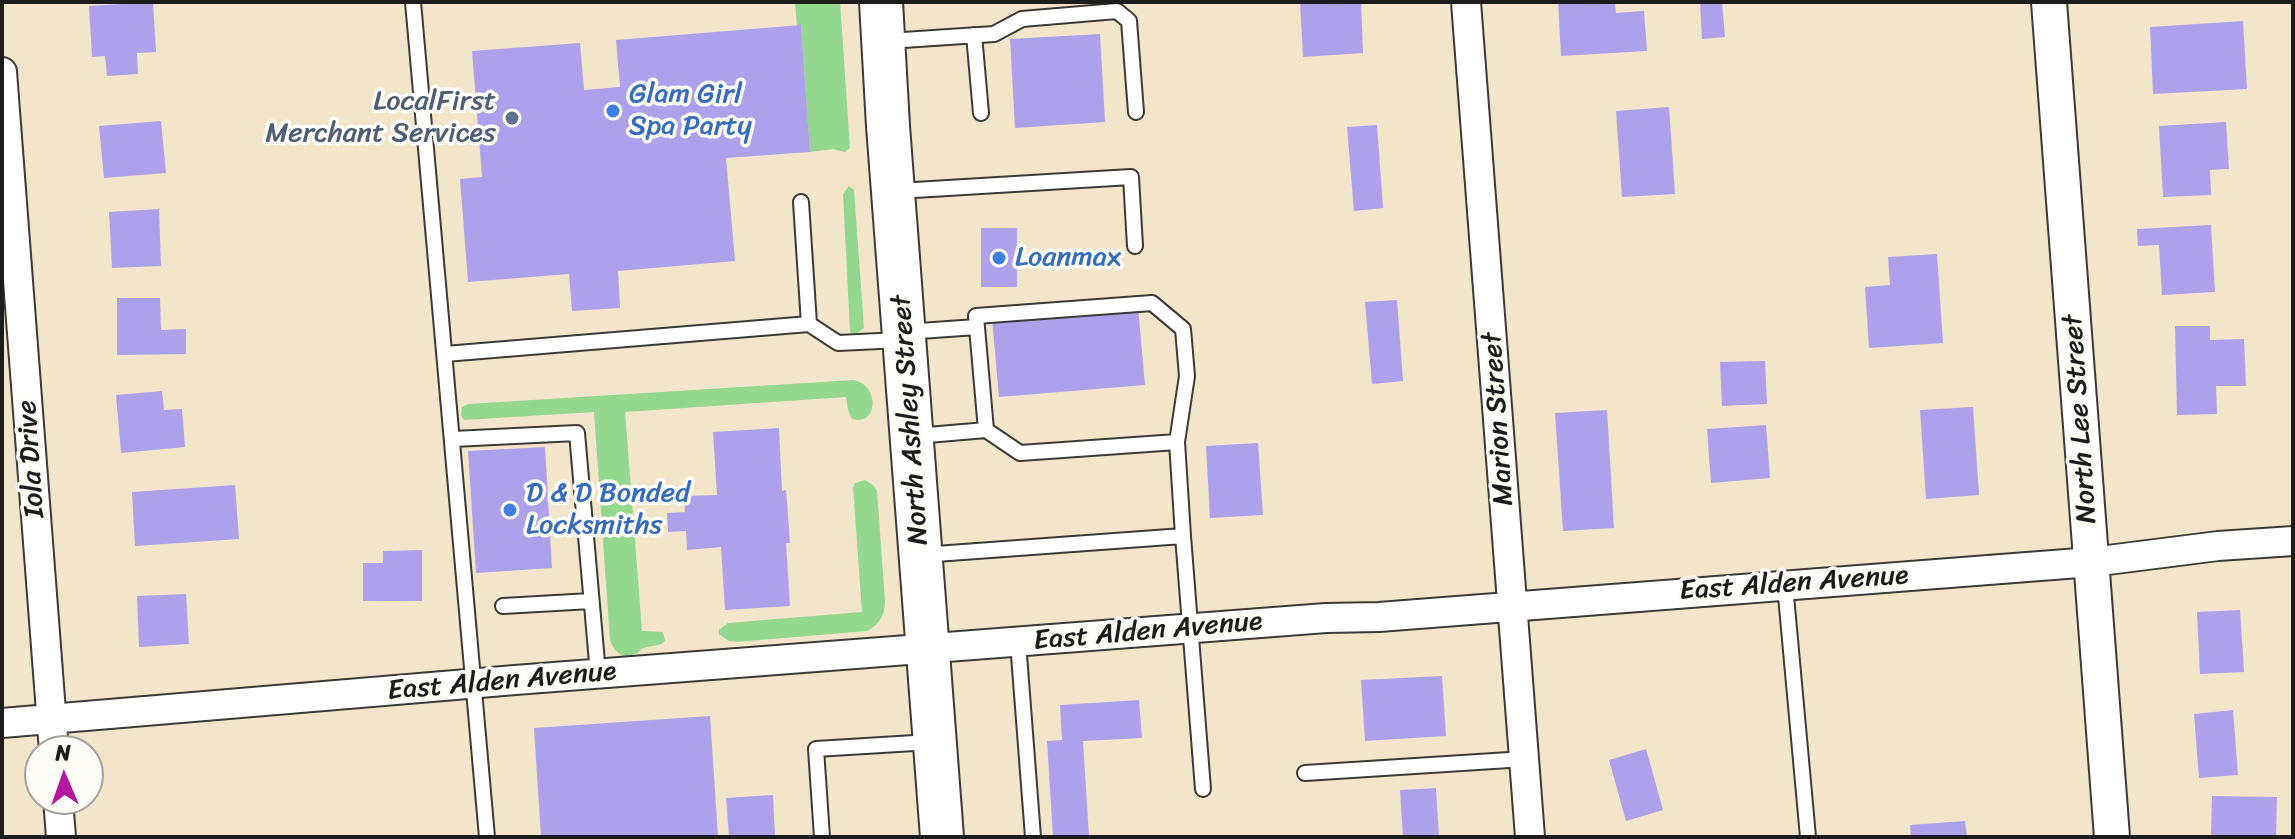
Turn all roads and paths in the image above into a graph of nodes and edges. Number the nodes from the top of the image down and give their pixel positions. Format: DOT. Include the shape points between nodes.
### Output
graph roads {
  1 [pos="413,2"];
  2 [pos="1466,2"];
  3 [pos="2049,2"];
  4 [pos="882,22"];
  5 [pos="974,35"];
  6 [pos="2,72"];
  7 [pos="1136,112"];
  8 [pos="981,113"];
  9 [pos="894,191"];
  10 [pos="801,202"];
  11 [pos="1135,246"];
  12 [pos="809,324"];
  13 [pos="977,327"];
  14 [pos="904,336"];
  15 [pos="445,354"];
  16 [pos="986,430"];
  17 [pos="913,436"];
  18 [pos="453,439"];
  19 [pos="1177,442"];
  20 [pos="1183,536"];
  21 [pos="2293,541"];
  22 [pos="922,555"];
  23 [pos="2092,562"];
  24 [pos="1785,585"];
  25 [pos="591,601"];
  26 [pos="503,606"];
  27 [pos="1512,607"];
  28 [pos="1190,629"];
  29 [pos="1018,642"];
  30 [pos="929,649"];
  31 [pos="598,674"];
  32 [pos="474,684"];
  33 [pos="52,720"];
  34 [pos="2,723"];
  35 [pos="53,735"];
  36 [pos="935,741"];
  37 [pos="1525,759"];
  38 [pos="1305,773"];
  39 [pos="1203,789"];
  40 [pos="59,815"];
  41 [pos="61,837"];
  42 [pos="487,837"];
  43 [pos="822,837"];
  44 [pos="942,837"];
  45 [pos="1033,837"];
  46 [pos="1530,837"];
  47 [pos="1808,837"];
  48 [pos="2112,837"];
  1 -- 15 [label="lane"];
  2 -- 27 [label="street, Marion Street"];
  3 -- 23 [label="street, North Lee Street"];
  4 -- 5 [label="lane"];
  4 -- 9 [label="main road, North Ashley Street"];
  5 -- 7 [label="lane" via="994,34 1022,19 1117,11 1129,21"];
  5 -- 8 [label="lane"];
  6 -- 33 [label="street, Iola Drive"];
  9 -- 11 [label="lane" via="1131,177"];
  9 -- 14 [label="main road, North Ashley Street"];
  10 -- 12 [label="lane"];
  12 -- 14 [label="lane" via="838,343"];
  12 -- 15 [label="lane"];
  13 -- 14 [label="lane"];
  13 -- 16 [label="lane"];
  13 -- 19 [label="lane" via="976,316 1152,303 1183,329 1187,376"];
  14 -- 17 [label="main road, North Ashley Street"];
  15 -- 18 [label="lane"];
  16 -- 17 [label="lane"];
  16 -- 19 [label="lane" via="1020,453"];
  17 -- 22 [label="main road, North Ashley Street"];
  18 -- 25 [label="lane" via="577,433"];
  18 -- 32 [label="lane"];
  19 -- 20 [label="lane"];
  20 -- 22 [label="lane"];
  20 -- 28 [label="lane"];
  21 -- 23 [label="street, East Alden Avenue"];
  22 -- 30 [label="main road, North Ashley Street"];
  23 -- 24 [label="street, East Alden Avenue"];
  23 -- 48 [label="street, North Lee Street"];
  24 -- 27 [label="street, East Alden Avenue"];
  24 -- 47 [label="lane"];
  25 -- 26 [label="lane"];
  25 -- 31 [label="lane"];
  27 -- 28 [label="street, East Alden Avenue"];
  27 -- 37 [label="street, Marion Street"];
  28 -- 29 [label="street, East Alden Avenue"];
  28 -- 39 [label="lane"];
  29 -- 30 [label="street, East Alden Avenue"];
  29 -- 45 [label="lane"];
  30 -- 31 [label="street, East Alden Avenue"];
  30 -- 36 [label="main road, North Ashley Street"];
  31 -- 32 [label="street, East Alden Avenue"];
  32 -- 33 [label="street, East Alden Avenue"];
  32 -- 42 [label="lane"];
  33 -- 34 [label="street, East Alden Avenue"];
  33 -- 35 [label="street, Iola Drive"];
  36 -- 43 [label="lane" via="816,749"];
  36 -- 44 [label="main road, North Ashley Street"];
  37 -- 38 [label="lane"];
  37 -- 46 [label="street, Marion Street"];
  40 -- 41 [label="street"];
}
